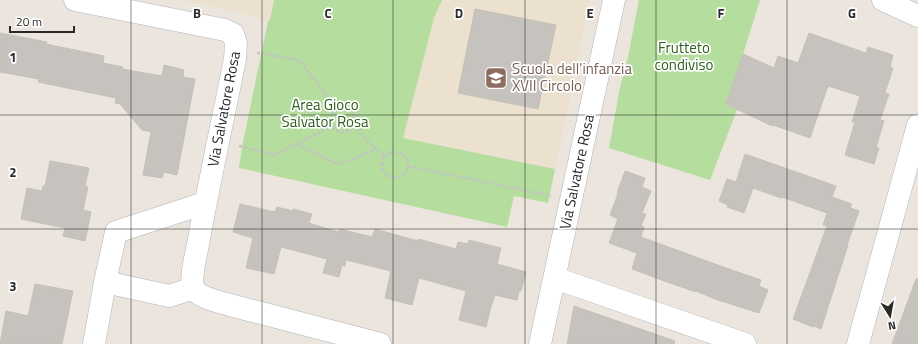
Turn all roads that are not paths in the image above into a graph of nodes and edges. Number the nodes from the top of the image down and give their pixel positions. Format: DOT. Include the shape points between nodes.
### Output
graph roads {
  1 [pos="75,0"];
  2 [pos="614,0"];
  3 [pos="883,0"];
  4 [pos="918,16"];
  5 [pos="918,125"];
  6 [pos="206,203"];
  7 [pos="555,278"];
  8 [pos="105,282"];
  9 [pos="194,288"];
  10 [pos="94,344"];
  11 [pos="380,344"];
  12 [pos="540,344"];
  13 [pos="745,344"];
  14 [pos="858,344"];
  1 -- 6 [label="street, Via Salvatore Rosa" via="225,30 233,34 236,43 235,59"];
  2 -- 7 [label="street, Via Salvatore Rosa"];
  3 -- 4 [label="street"];
  5 -- 14 [label="street"];
  6 -- 8 [label="street" via="116,232"];
  6 -- 9 [label="street, Via Salvatore Rosa" via="192,279"];
  7 -- 12 [label="street, Via Salvatore Rosa"];
  7 -- 13 [label="street"];
  8 -- 9 [label="street" via="169,296"];
  8 -- 10 [label="street"];
  9 -- 11 [label="street" via="197,293 210,299"];
}
